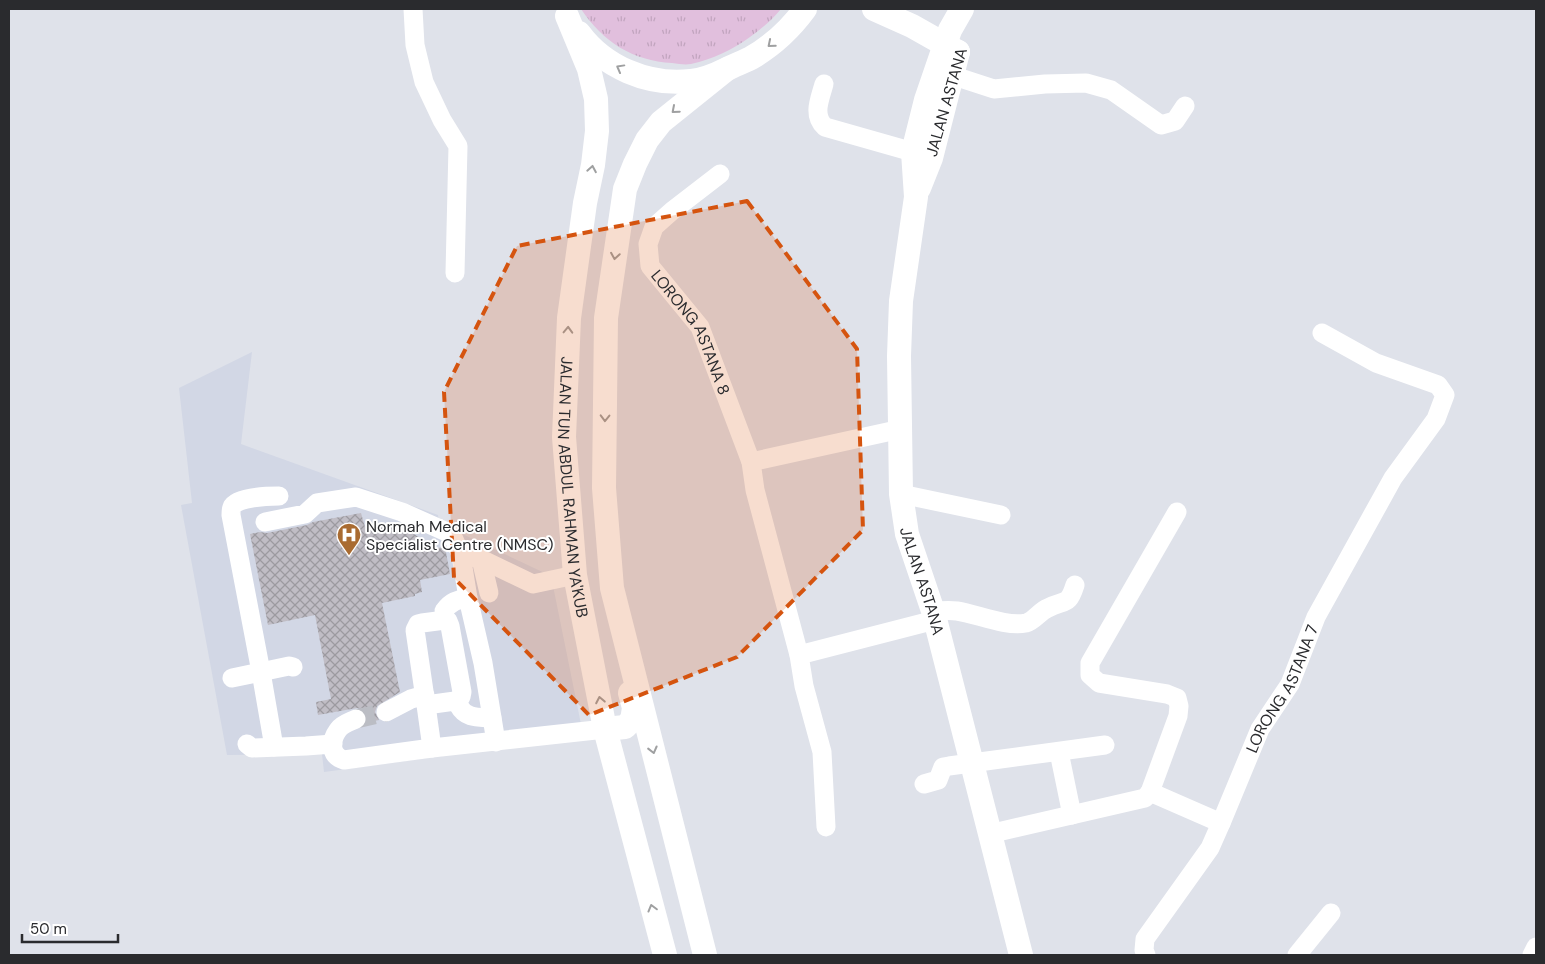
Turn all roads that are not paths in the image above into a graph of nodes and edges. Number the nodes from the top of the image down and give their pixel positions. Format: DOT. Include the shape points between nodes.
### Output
graph roads {
  1 [pos="413,9"];
  2 [pos="874,9"];
  3 [pos="962,9"];
  4 [pos="978,9"];
  5 [pos="806,11"];
  6 [pos="566,12"];
  7 [pos="910,17"];
  8 [pos="954,41"];
  9 [pos="727,69"];
  10 [pos="951,75"];
  11 [pos="824,84"];
  12 [pos="926,100"];
  13 [pos="1185,106"];
  14 [pos="913,152"];
  15 [pos="720,174"];
  16 [pos="916,197"];
  17 [pos="455,273"];
  18 [pos="1322,333"];
  19 [pos="901,429"];
  20 [pos="751,462"];
  21 [pos="902,494"];
  22 [pos="279,496"];
  23 [pos="1176,512"];
  24 [pos="1001,516"];
  25 [pos="265,522"];
  26 [pos="461,555"];
  27 [pos="481,559"];
  28 [pos="575,575"];
  29 [pos="1075,585"];
  30 [pos="612,588"];
  31 [pos="489,594"];
  32 [pos="468,598"];
  33 [pos="444,611"];
  34 [pos="934,615"];
  35 [pos="799,655"];
  36 [pos="293,667"];
  37 [pos="261,672"];
  38 [pos="232,678"];
  39 [pos="459,706"];
  40 [pos="386,712"];
  41 [pos="492,718"];
  42 [pos="356,719"];
  43 [pos="605,729"];
  44 [pos="496,742"];
  45 [pos="247,744"];
  46 [pos="333,744"];
  47 [pos="1104,745"];
  48 [pos="274,747"];
  49 [pos="432,748"];
  50 [pos="1059,752"];
  51 [pos="973,762"];
  52 [pos="924,784"];
  53 [pos="1150,792"];
  54 [pos="1072,815"];
  55 [pos="1221,823"];
  56 [pos="826,827"];
  57 [pos="989,834"];
  58 [pos="1331,912"];
  59 [pos="1536,946"];
  60 [pos="664,955"];
  61 [pos="705,955"];
  62 [pos="1022,955"];
  63 [pos="1146,955"];
  64 [pos="1297,955"];
  65 [pos="1532,955"];
  1 -- 17 [label="street" via="415,45 424,82 458,146"];
  2 -- 7 [label="main road"];
  3 -- 8 [label="main road, JALAN ASTANA"];
  4 -- 8 [label="main road, JALAN ASTANA"];
  5 -- 9 [label="main road, one-way" via="765,49"];
  9 -- 6 [label="main road, one-way" via="691,82 656,79 628,72 592,48"];
  28 -- 6 [label="main road, JALAN TUN ABDUL RAHMAN YA'KUB, one-way" via="564,436 569,318 597,131 596,99 589,70"];
  7 -- 8 [label="main road"];
  7 -- 12 [label="main road" via="930,54 932,66"];
  8 -- 10 [label="main road, JALAN ASTANA"];
  8 -- 12 [label="main road, JALAN ASTANA"];
  9 -- 30 [label="main road, JALAN TUN ABDUL RAHMAN YA'KUB, one-way" via="661,122 643,148 625,189 606,318 604,488"];
  10 -- 13 [label="street" via="994,89 1086,83 1111,90 1161,125 1175,121"];
  10 -- 16 [label="main road, JALAN ASTANA" via="931,158"];
  11 -- 14 [label="street" via="817,111 819,121 825,127"];
  12 -- 14 [label="main road, JALAN ASTANA"];
  14 -- 16 [label="main road, JALAN ASTANA"];
  15 -- 20 [label="street, LORONG ASTANA 8" via="654,227 648,244 650,266 700,327"];
  16 -- 19 [label="main road, JALAN ASTANA" via="901,301"];
  18 -- 55 [label="street, LORONG ASTANA 7" via="1376,363 1438,385 1445,395 1436,419 1393,478 1316,617 1290,684 1260,729"];
  19 -- 20 [label="street"];
  19 -- 21 [label="main road, JALAN ASTANA"];
  20 -- 35 [label="street, LORONG ASTANA 8"];
  21 -- 24 [label="street"];
  21 -- 34 [label="main road, JALAN ASTANA" via="907,534"];
  22 -- 37 [label="street" via="236,502 231,515"];
  23 -- 53 [label="street" via="1090,663 1090,675 1099,683 1177,698 1178,716"];
  25 -- 26 [label="street" via="305,514 317,503 359,497 444,530 453,537"];
  26 -- 27 [label="street"];
  26 -- 32 [label="street"];
  27 -- 28 [label="street" via="533,584"];
  27 -- 31 [label="street"];
  43 -- 28 [label="main road, JALAN TUN ABDUL RAHMAN YA'KUB, one-way"];
  29 -- 34 [label="street" via="1071,598 1047,608 1028,623 999,621 956,611"];
  30 -- 43 [label="main road" via="613,612 634,708 632,720 625,727"];
  30 -- 61 [label="main road, JALAN TUN ABDUL RAHMAN YA'KUB, one-way"];
  32 -- 33 [label="street" via="449,603"];
  32 -- 41 [label="street" via="477,630"];
  34 -- 35 [label="street"];
  34 -- 51 [label="main road, JALAN ASTANA"];
  35 -- 56 [label="street, LORONG ASTANA 8" via="822,752"];
  36 -- 37 [label="street"];
  37 -- 38 [label="street"];
  37 -- 48 [label="street"];
  39 -- 41 [label="street" via="471,716"];
  40 -- 49 [label="street" via="411,699 426,700"];
  41 -- 44 [label="street"];
  42 -- 46 [label="street" via="338,730"];
  43 -- 44 [label="street"];
  60 -- 43 [label="main road, JALAN TUN ABDUL RAHMAN YA'KUB, one-way"];
  44 -- 49 [label="street"];
  45 -- 48 [label="street" via="252,748"];
  46 -- 48 [label="street"];
  46 -- 49 [label="street" via="336,757 344,760"];
  47 -- 50 [label="street"];
  50 -- 51 [label="street"];
  50 -- 54 [label="street"];
  51 -- 52 [label="street" via="941,760 938,780"];
  51 -- 57 [label="main road, JALAN ASTANA"];
  53 -- 54 [label="street" via="1145,798"];
  53 -- 55 [label="street"];
  54 -- 57 [label="street"];
  55 -- 63 [label="street, LORONG ASTANA 7" via="1210,848 1145,938"];
  57 -- 62 [label="main road, JALAN ASTANA"];
  58 -- 64 [label="street"];
  59 -- 65 [label="street"];
}
